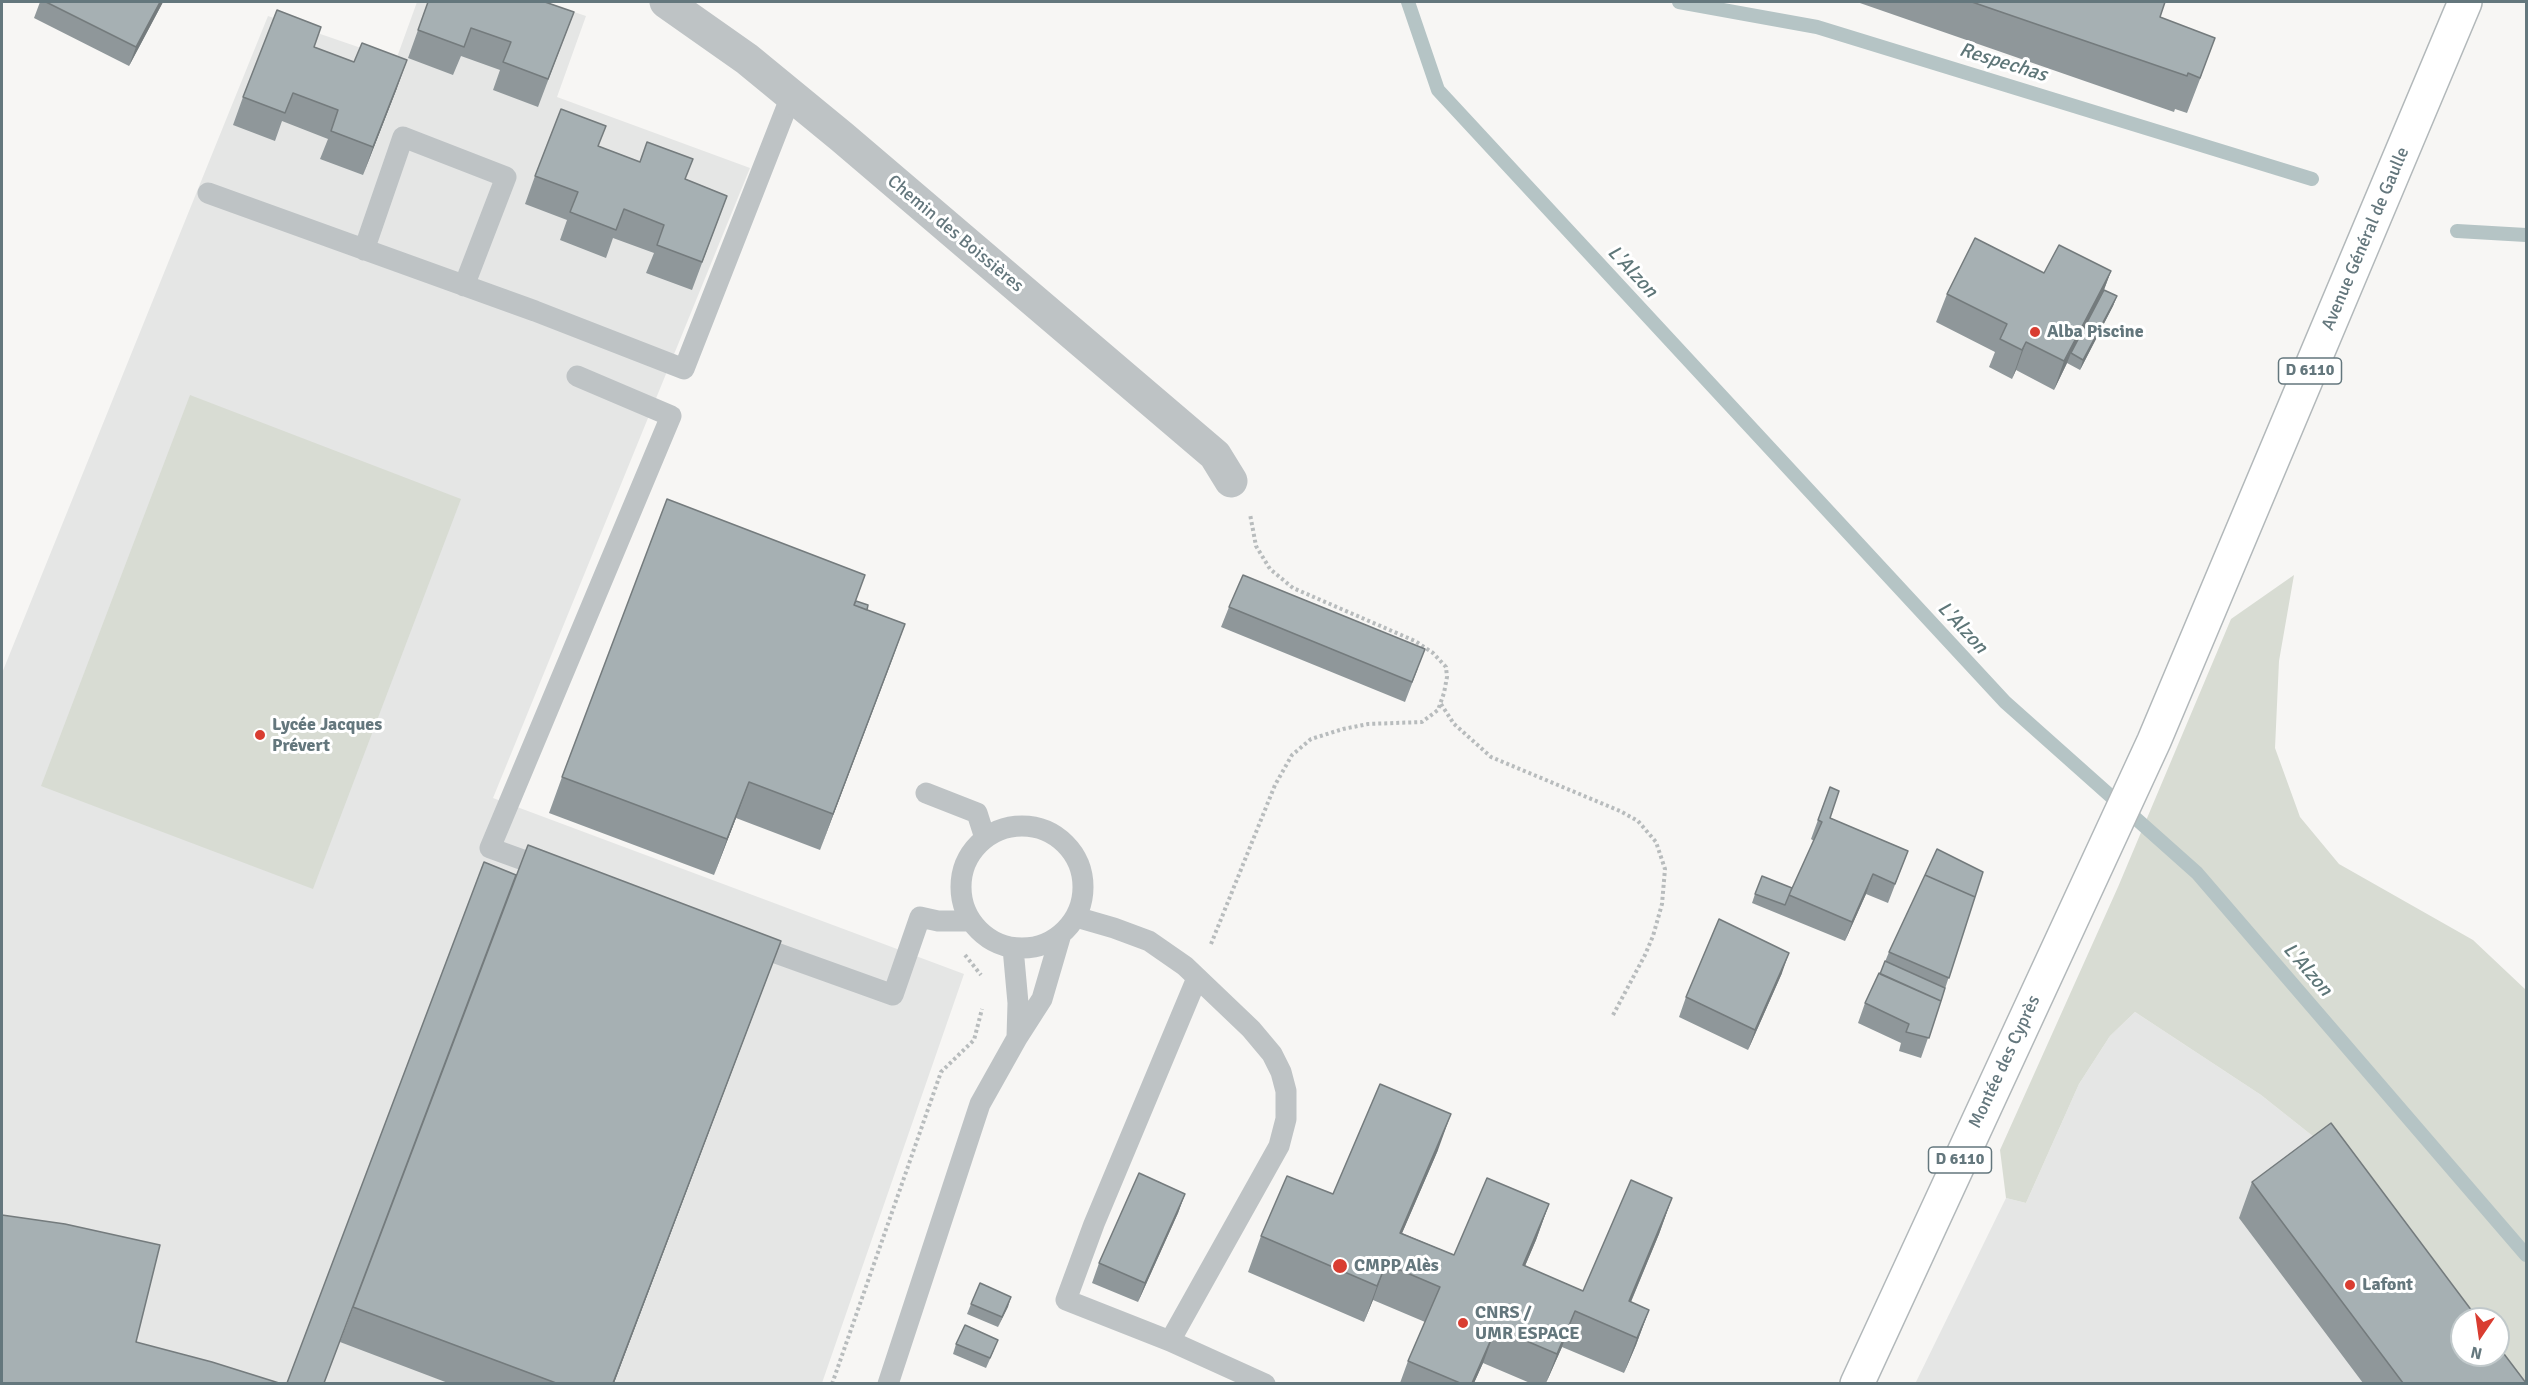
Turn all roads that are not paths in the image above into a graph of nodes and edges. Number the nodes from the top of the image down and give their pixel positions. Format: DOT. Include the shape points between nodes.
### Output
graph roads {
  1 [pos="666,2"];
  2 [pos="2465,2"];
  3 [pos="791,96"];
  4 [pos="208,193"];
  5 [pos="364,250"];
  6 [pos="464,286"];
  7 [pos="577,376"];
  8 [pos="1231,481"];
  9 [pos="2154,741"];
  10 [pos="926,793"];
  11 [pos="985,838"];
  12 [pos="568,876"];
  13 [pos="1076,917"];
  14 [pos="970,921"];
  15 [pos="1061,934"];
  16 [pos="736,938"];
  17 [pos="1013,948"];
  18 [pos="1197,978"];
  19 [pos="1017,1038"];
  20 [pos="1170,1341"];
  21 [pos="888,1383"];
  22 [pos="1265,1383"];
  23 [pos="1857,1383"];
  1 -- 3 [label="street, Chemin des Boissières" via="747,59"];
  2 -- 9 [label="main road, Avenue Général de Gaulle / D 6110"];
  3 -- 6 [label="lane" via="684,369"];
  3 -- 8 [label="street, Chemin des Boissières" via="1215,455"];
  4 -- 5 [label="lane"];
  5 -- 6 [label="lane"];
  5 -- 6 [label="lane" via="403,137 506,177"];
  7 -- 12 [label="lane" via="671,416 490,848"];
  9 -- 23 [label="main road, Montée des Cyprès / D 6110"];
  10 -- 11 [label="lane" via="977,813"];
  11 -- 13 [label="lane" via="1004,828 1024,826 1045,830 1062,841 1076,857 1083,877 1083,898"];
  11 -- 14 [label="lane" via="972,850 963,867 962,904"];
  13 -- 15 [label="lane"];
  13 -- 18 [label="lane" via="1149,941"];
  14 -- 16 [label="lane" via="920,917 893,996"];
  14 -- 17 [label="lane" via="997,944"];
  15 -- 17 [label="lane" via="1046,944"];
  15 -- 19 [label="lane" via="1042,999"];
  17 -- 19 [label="lane"];
  18 -- 20 [label="lane" via="1272,1054 1286,1092 1286,1119 1279,1146 1265,1174"];
  18 -- 20 [label="lane" via="1066,1300"];
  19 -- 21 [label="lane" via="980,1104"];
  20 -- 22 [label="lane"];
}
